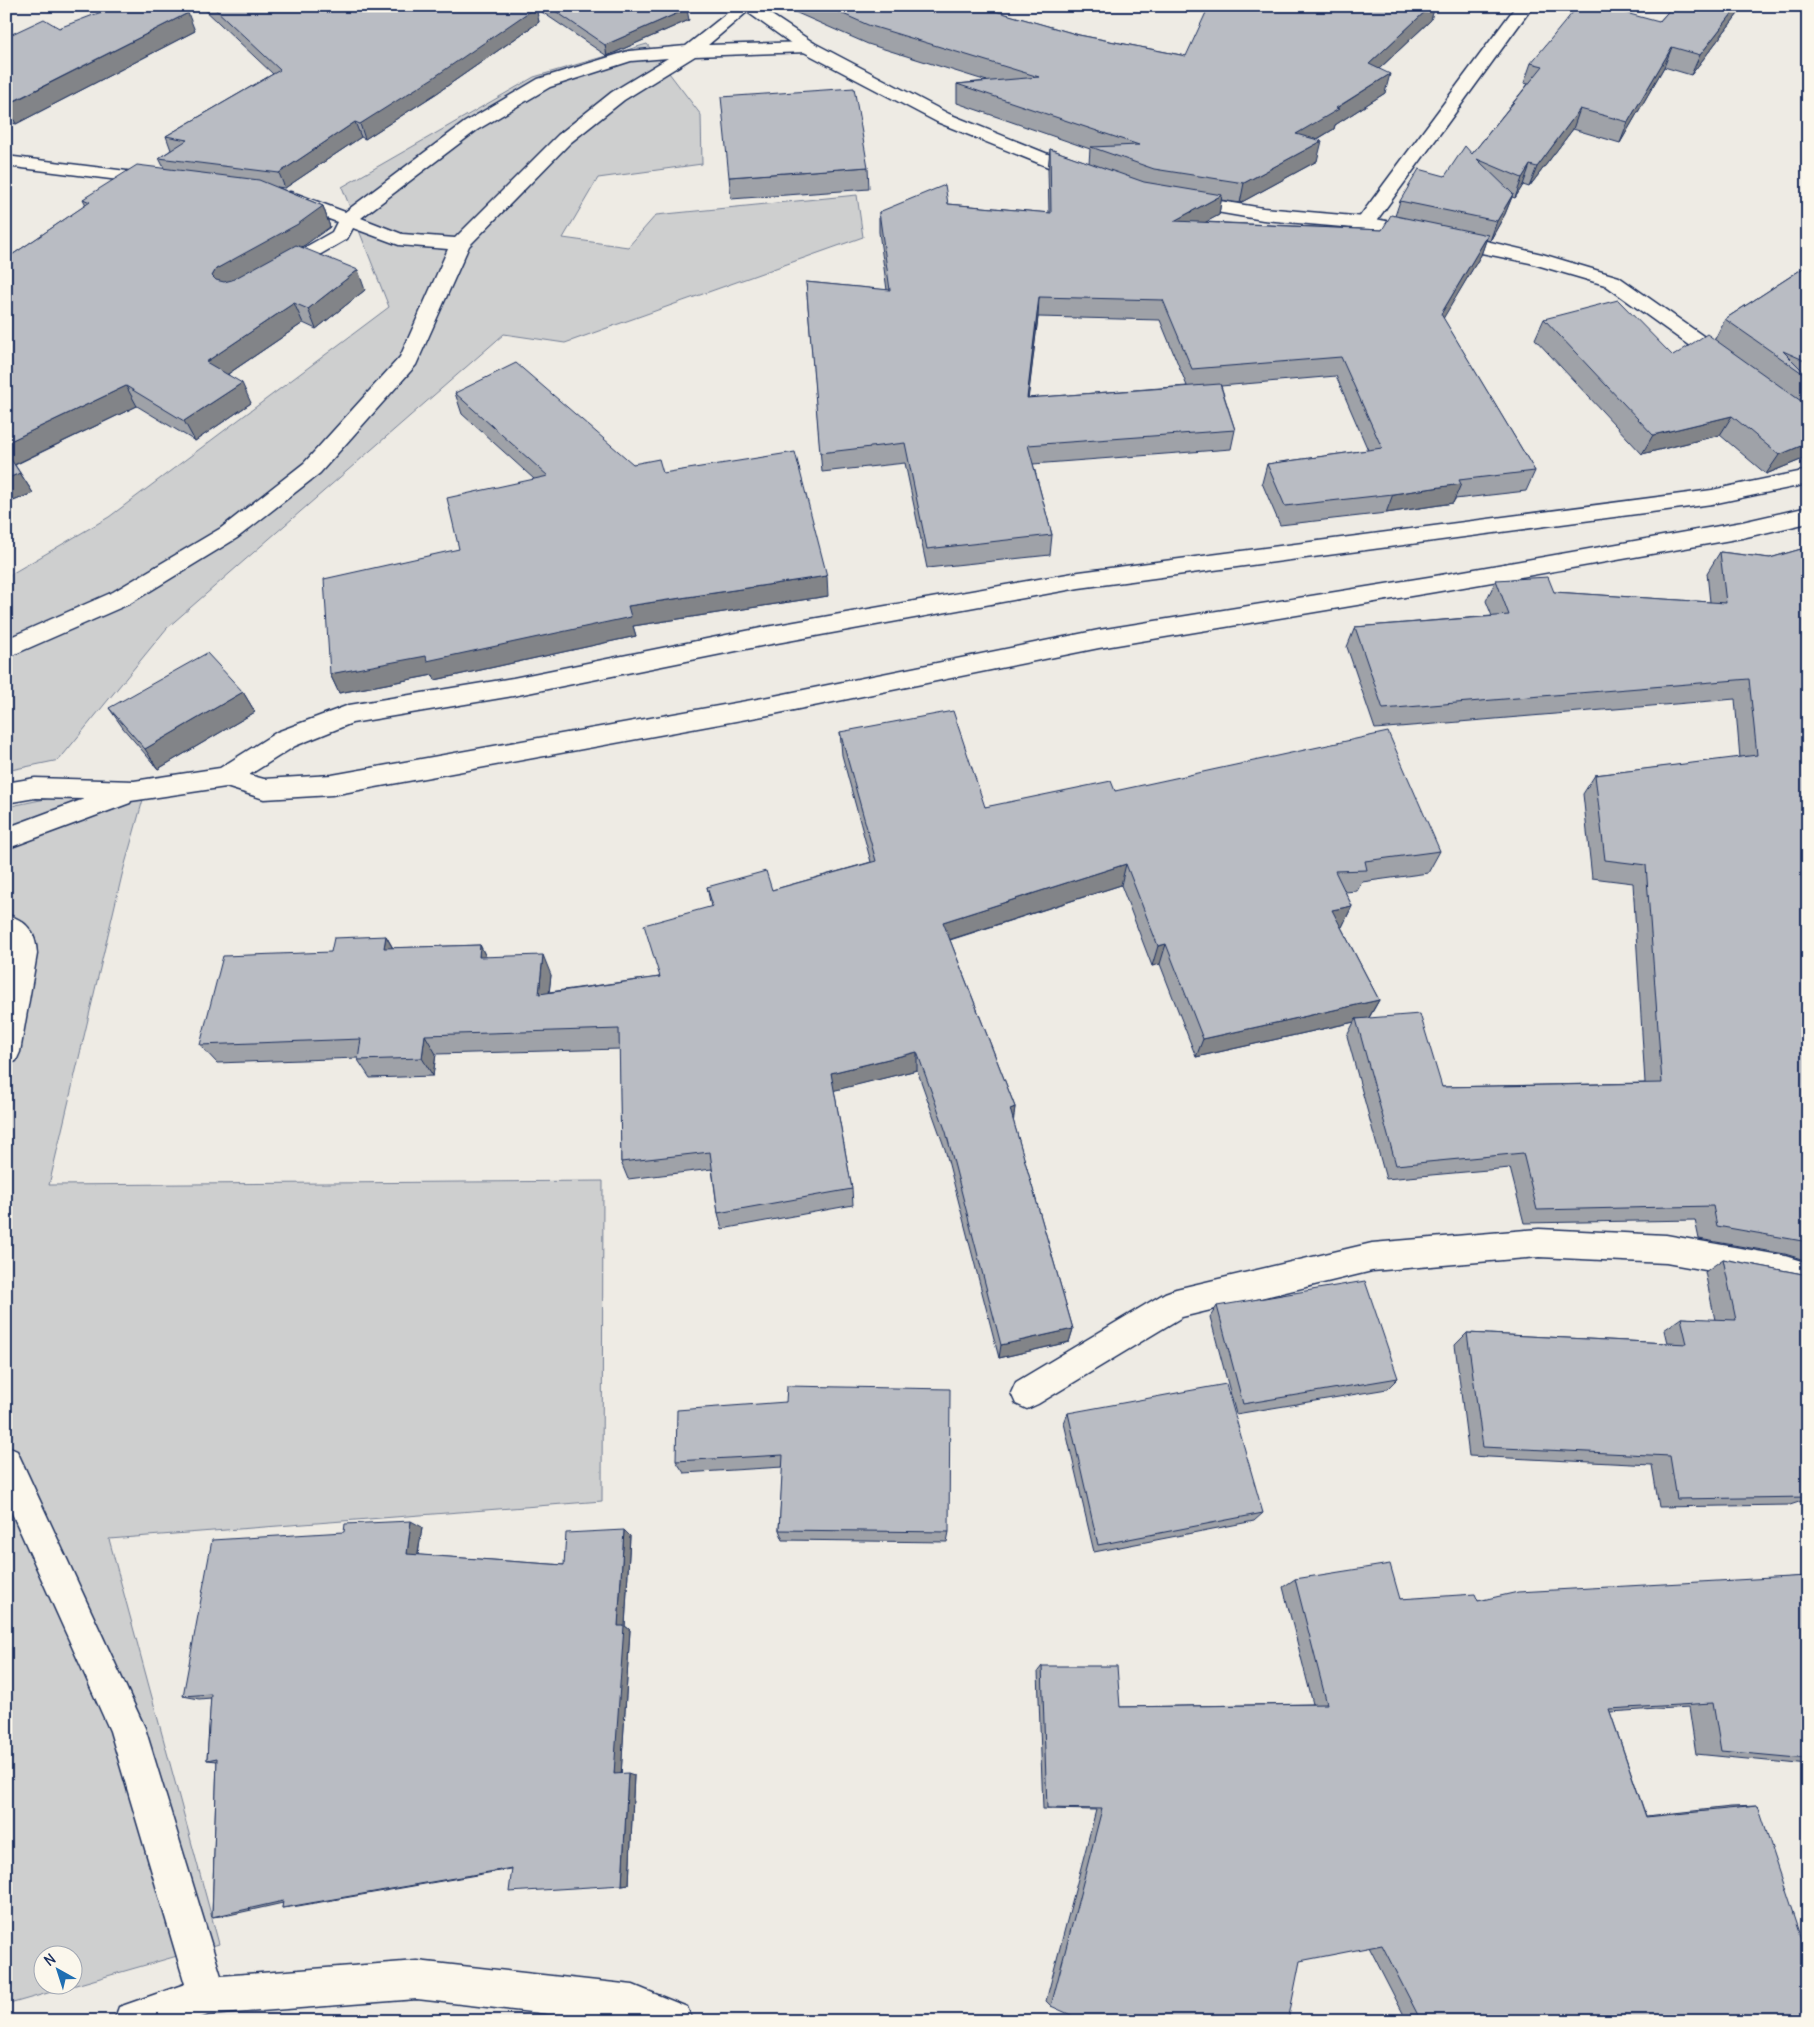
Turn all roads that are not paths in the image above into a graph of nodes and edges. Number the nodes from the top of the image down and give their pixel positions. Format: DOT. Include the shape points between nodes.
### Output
graph roads {
  1 [pos="747,6"];
  2 [pos="1517,9"];
  3 [pos="808,47"];
  4 [pos="691,50"];
  5 [pos="6,161"];
  6 [pos="1102,181"];
  7 [pos="174,182"];
  8 [pos="272,193"];
  9 [pos="1167,198"];
  10 [pos="348,219"];
  11 [pos="1365,223"];
  12 [pos="460,244"];
  13 [pos="266,277"];
  14 [pos="1737,371"];
  15 [pos="1808,477"];
  16 [pos="1808,515"];
  17 [pos="6,649"];
  18 [pos="226,777"];
  19 [pos="134,791"];
  20 [pos="6,792"];
  21 [pos="6,839"];
  22 [pos="6,925"];
  23 [pos="6,1052"];
  24 [pos="1808,1278"];
  25 [pos="1027,1393"];
  26 [pos="6,1462"];
  27 [pos="208,1996"];
  28 [pos="133,2021"];
  29 [pos="674,2021"];
  1 -- 3 [label="street"];
  1 -- 4 [label="street"];
  2 -- 11 [label="street"];
  3 -- 4 [label="street"];
  3 -- 6 [label="street" via="943,118"];
  4 -- 10 [label="street" via="629,56 544,83 471,126"];
  4 -- 12 [label="street" via="618,96 564,139"];
  5 -- 7 [label="street"];
  8 -- 10 [label="street"];
  9 -- 11 [label="street" via="1264,214"];
  10 -- 12 [label="street" via="399,239"];
  10 -- 13 [label="street" via="340,235"];
  11 -- 14 [label="street" via="1535,258 1612,281"];
  12 -- 17 [label="street" via="409,360 312,468 229,533 121,598"];
  15 -- 18 [label="street" via="1712,497 1079,580 766,636 513,687 349,714 286,739"];
  16 -- 18 [label="street" via="1742,530 1435,584 1099,639 774,705 332,785 264,789"];
  18 -- 19 [label="street"];
  19 -- 20 [label="street" via="35,788"];
  19 -- 21 [label="street"];
  22 -- 23 [label="street" via="17,930 23,940 24,954"];
  24 -- 25 [label="street" via="1785,1270 1646,1248 1539,1243 1372,1257 1176,1304"];
  26 -- 27 [label="street" via="127,1728"];
  27 -- 28 [label="street"];
  27 -- 29 [label="street" via="417,1980 633,2004"];
}
